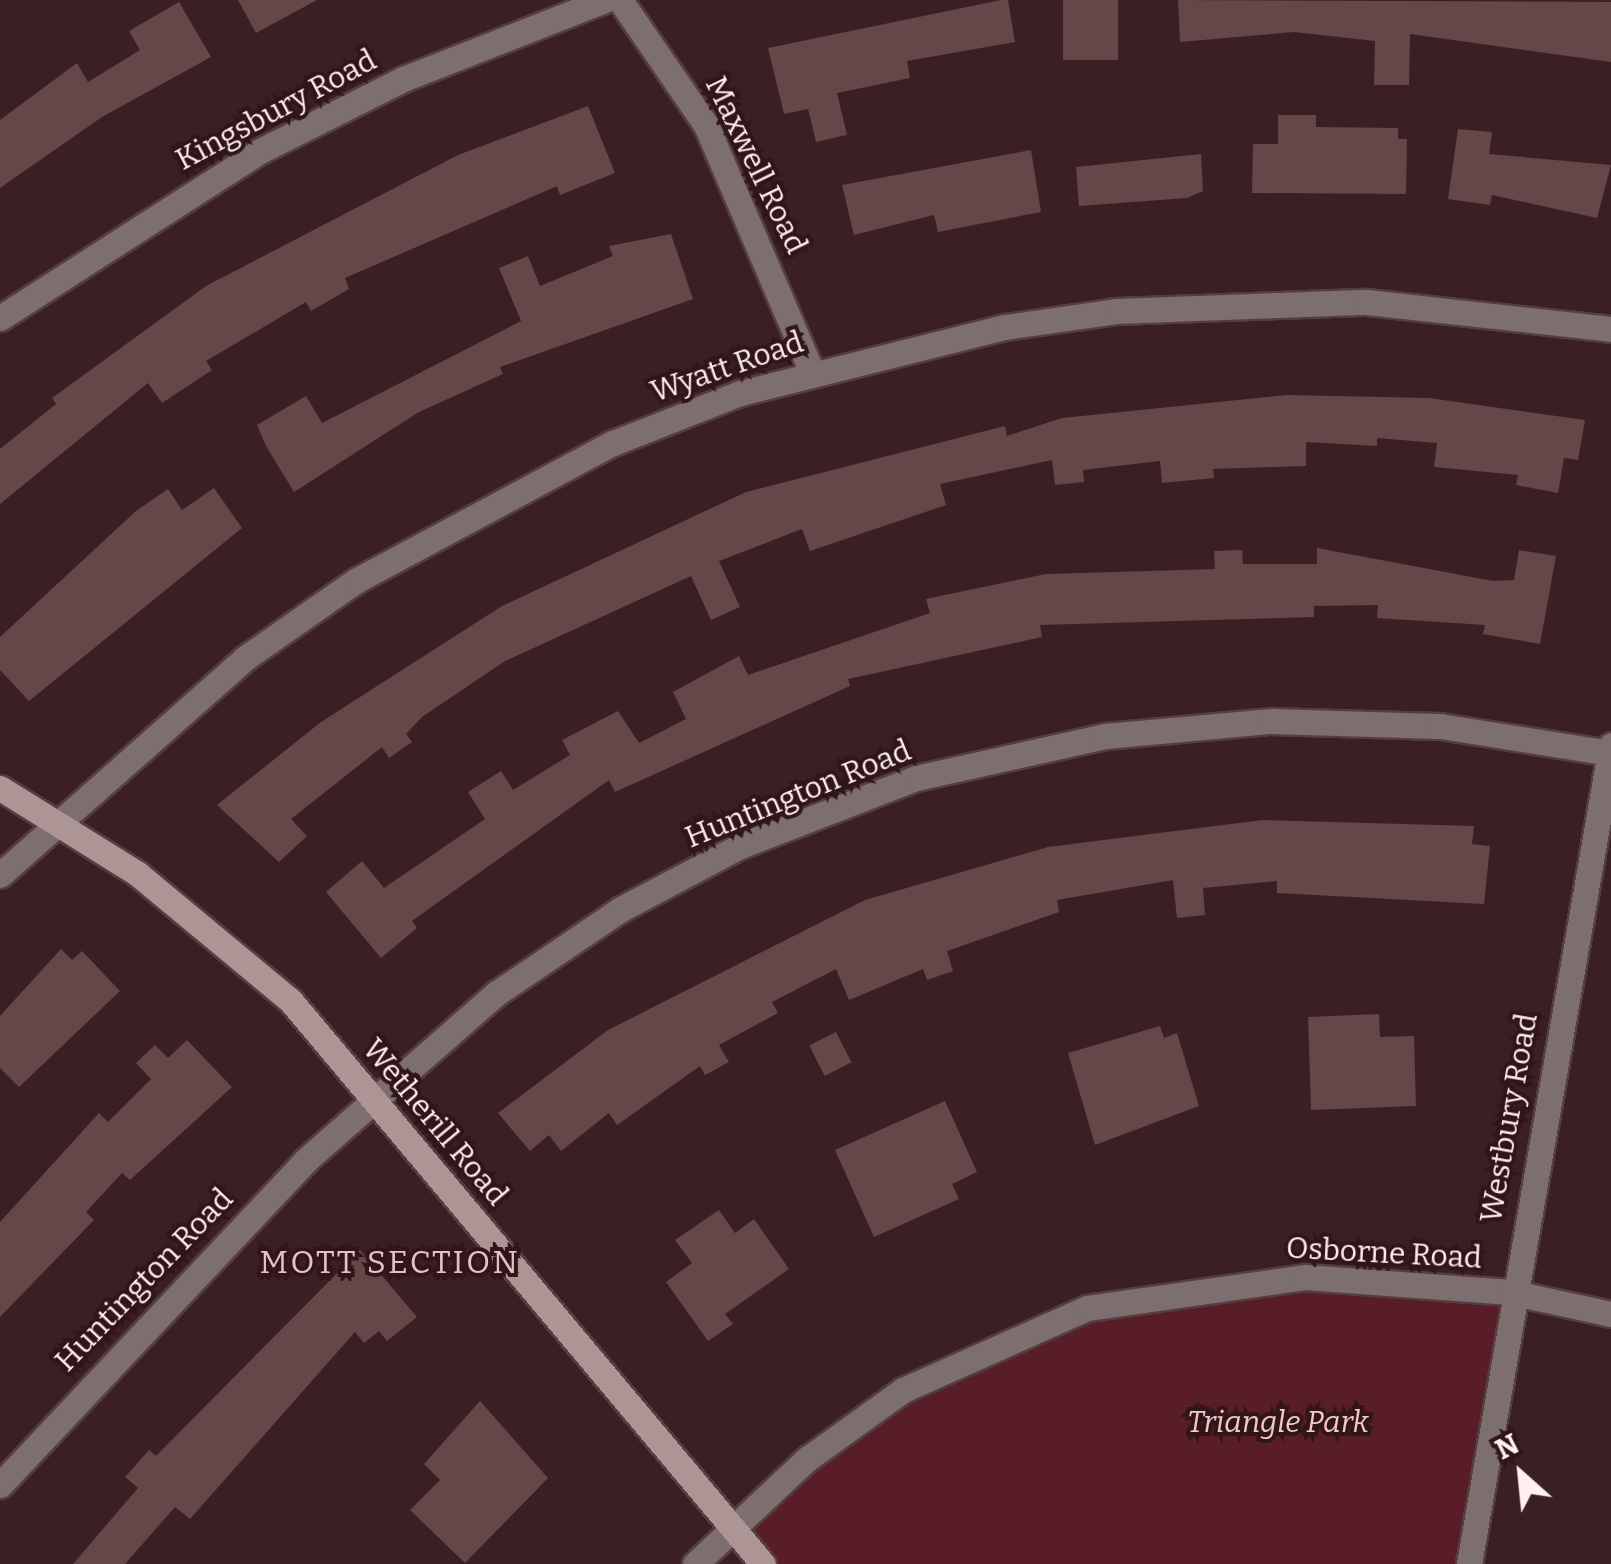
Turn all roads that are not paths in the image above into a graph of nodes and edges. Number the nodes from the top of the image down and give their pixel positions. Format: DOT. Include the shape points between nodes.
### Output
graph roads {
  1 [pos="605,0"];
  2 [pos="620,0"];
  3 [pos="0,318"];
  4 [pos="1611,329"];
  5 [pos="811,370"];
  6 [pos="1610,750"];
  7 [pos="0,788"];
  8 [pos="53,827"];
  9 [pos="0,875"];
  10 [pos="375,1100"];
  11 [pos="1510,1292"];
  12 [pos="1611,1314"];
  13 [pos="0,1485"];
  14 [pos="732,1529"];
  15 [pos="695,1564"];
  16 [pos="763,1564"];
  17 [pos="1469,1564"];
  1 -- 3 [label="street, Kingsbury Road" via="420,72 260,151"];
  2 -- 5 [label="street, Maxwell Road" via="706,125"];
  4 -- 5 [label="street, Wyatt Road" via="1454,308 1230,302 1005,326"];
  5 -- 8 [label="street, Wyatt Road" via="614,443 357,580 244,658"];
  6 -- 10 [label="street, Huntington Road" via="1440,726 1270,720 1104,736 916,778 740,846 620,909 497,993"];
  6 -- 11 [label="street, Westbury Road"];
  7 -- 8 [label="street, Wetherill Road"];
  8 -- 9 [label="street, Wyatt Road"];
  8 -- 10 [label="street, Wetherill Road" via="138,874 230,944"];
  10 -- 13 [label="street, Huntington Road" via="152,1314"];
  10 -- 14 [label="street, Wetherill Road"];
  11 -- 12 [label="street, Osborne Road"];
  11 -- 14 [label="street, Osborne Road" via="1305,1276 1088,1308 903,1390 807,1459"];
  11 -- 17 [label="street, Westbury Road"];
  14 -- 15 [label="street, Osborne Road"];
  14 -- 16 [label="street, Wetherill Road"];
}
